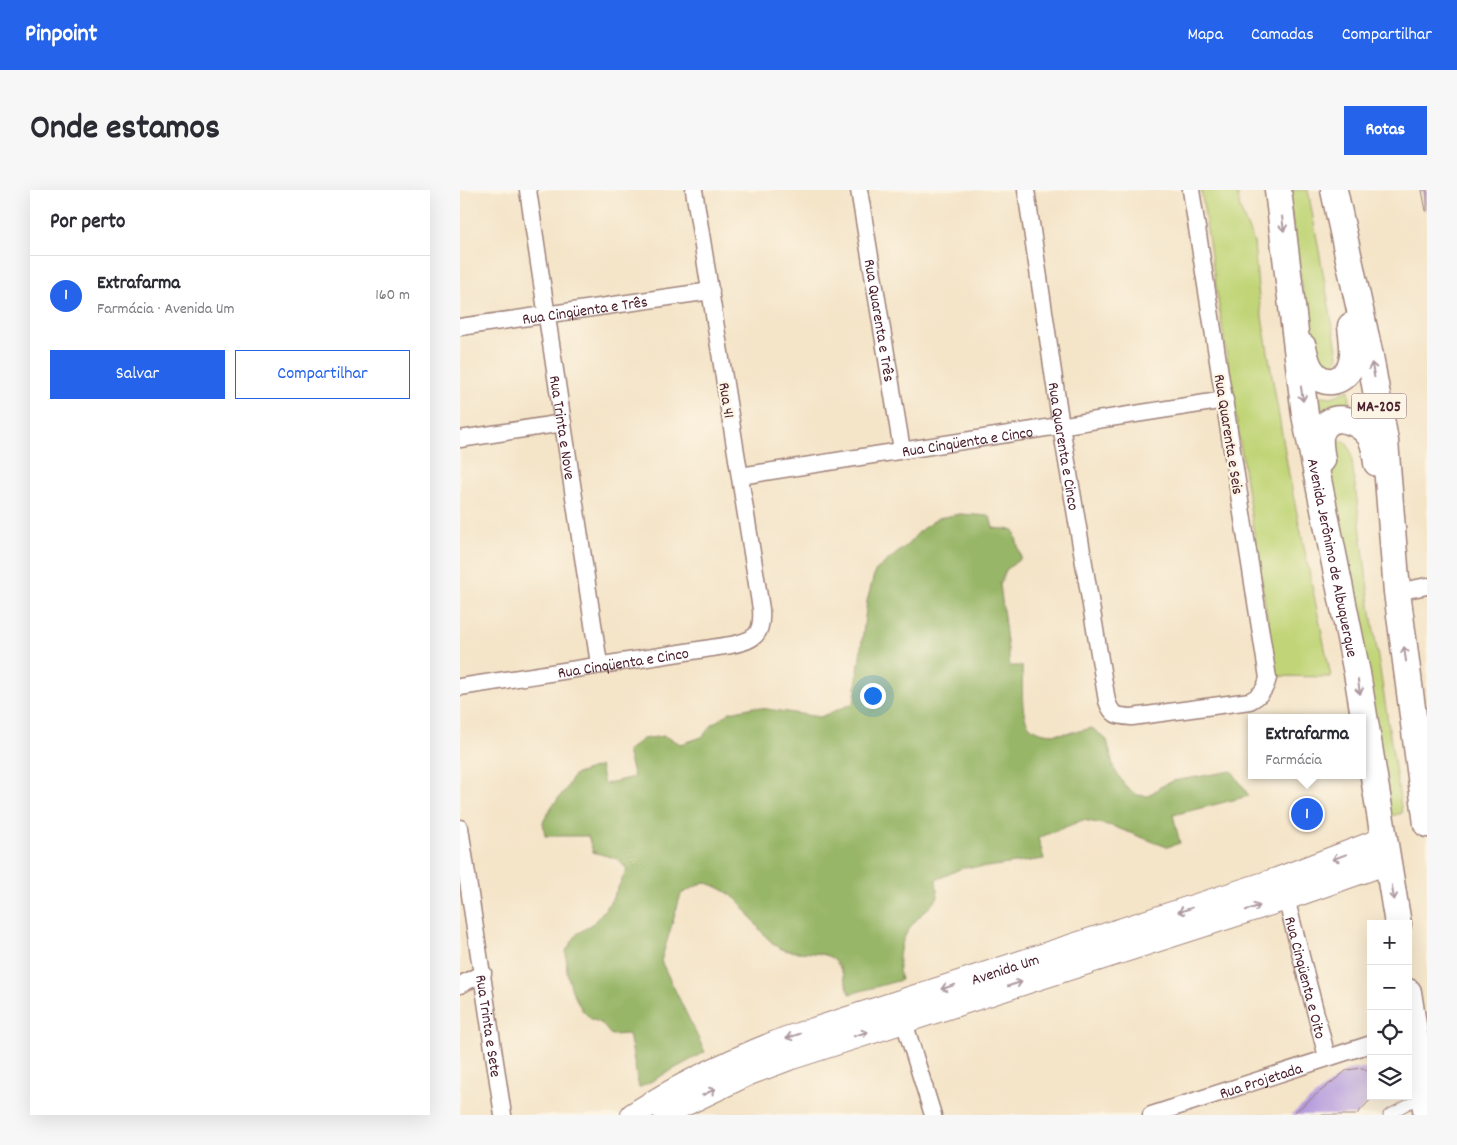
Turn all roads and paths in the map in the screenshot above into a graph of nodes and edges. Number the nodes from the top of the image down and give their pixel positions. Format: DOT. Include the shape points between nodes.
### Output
graph roads {
  1 [pos="528,190"];
  2 [pos="694,190"];
  3 [pos="859,190"];
  4 [pos="1026,190"];
  5 [pos="1191,190"];
  6 [pos="1278,190"];
  7 [pos="1334,190"];
  8 [pos="1340,223"];
  9 [pos="1287,258"];
  10 [pos="711,290"];
  11 [pos="547,315"];
  12 [pos="460,327"];
  13 [pos="1225,400"];
  14 [pos="563,424"];
  15 [pos="1061,426"];
  16 [pos="460,439"];
  17 [pos="902,450"];
  18 [pos="740,476"];
  19 [pos="1336,571"];
  20 [pos="1427,586"];
  21 [pos="1397,592"];
  22 [pos="761,609"];
  23 [pos="599,664"];
  24 [pos="460,687"];
  25 [pos="1107,701"];
  26 [pos="1364,714"];
  27 [pos="1366,728"];
  28 [pos="1427,824"];
  29 [pos="460,828"];
  30 [pos="1386,851"];
  31 [pos="1286,898"];
  32 [pos="1397,920"];
  33 [pos="483,973"];
  34 [pos="460,985"];
  35 [pos="901,1011"];
  36 [pos="1412,1037"];
  37 [pos="1367,1045"];
  38 [pos="1327,1058"];
  39 [pos="1426,1105"];
  40 [pos="503,1110"];
  41 [pos="633,1115"];
  42 [pos="666,1115"];
  43 [pos="933,1115"];
  44 [pos="1151,1115"];
  45 [pos="1388,1115"];
  1 -- 11 [label="street, Rua Trinta e Nove"];
  2 -- 10 [label="street, Rua 41"];
  3 -- 17 [label="street, Rua Quarenta e Três"];
  4 -- 15 [label="street, Rua Quarenta e Cinco"];
  5 -- 13 [label="street, Rua Quarenta e Seis"];
  6 -- 9 [label="main road, Avenida Jerônimo de Albuquerque, one-way"];
  7 -- 8 [label="main road, MA-205"];
  8 -- 9 [label="main road" via="1354,351 1349,370 1342,378 1326,382 1310,370"];
  21 -- 8 [label="main road, MA-205, one-way" via="1380,414"];
  9 -- 19 [label="main road, Avenida Jerônimo de Albuquerque, one-way" via="1305,415"];
  10 -- 11 [label="street, Rua Cinqüenta e Três"];
  10 -- 18 [label="street, Rua 41"];
  11 -- 12 [label="street, Rua Cinqüenta e Três"];
  11 -- 14 [label="street, Rua Trinta e Nove"];
  13 -- 15 [label="street, Rua Cinqüenta e Cinco"];
  13 -- 25 [label="street, Rua Quarenta e Seis" via="1268,678 1265,690 1250,701 1132,717 1118,716 1110,710"];
  14 -- 16 [label="street"];
  14 -- 23 [label="street, Rua Trinta e Nove"];
  15 -- 17 [label="street, Rua Cinqüenta e Cinco"];
  15 -- 25 [label="street, Rua Quarenta e Cinco"];
  17 -- 18 [label="street, Rua Cinqüenta e Cinco"];
  18 -- 22 [label="street, Rua 41"];
  19 -- 21 [label="main road" via="1320,440 1328,424 1349,420 1363,428 1374,447"];
  19 -- 26 [label="main road, Avenida Jerônimo de Albuquerque, one-way"];
  20 -- 21 [label="street"];
  28 -- 21 [label="main road, MA-205, one-way"];
  22 -- 23 [label="street, Rua Cinqüenta e Cinco" via="762,622 758,634 747,642"];
  23 -- 24 [label="street, Rua Cinqüenta e Cinco"];
  27 -- 30 [label="main road, Avenida Jerônimo de Albuquerque, one-way"];
  29 -- 33 [label="street, Rua Trinta e Sete"];
  30 -- 31 [label="main road, Avenida Um"];
  30 -- 32 [label="main road, Avenida Jerônimo de Albuquerque, one-way"];
  30 -- 35 [label="main road, Avenida Um, one-way" via="1277,880"];
  35 -- 31 [label="main road, Avenida Um, one-way"];
  31 -- 38 [label="street, Rua Cinqüenta e Oito"];
  33 -- 34 [label="street"];
  33 -- 40 [label="street, Rua Trinta e Sete"];
  35 -- 41 [label="main road, Avenida Um, one-way" via="786,1039 666,1093"];
  42 -- 35 [label="main road, Avenida Um, one-way" via="749,1073"];
  35 -- 43 [label="street"];
  36 -- 39 [label="main road"];
  37 -- 38 [label="street, Rua Projetada"];
  38 -- 44 [label="street, Rua Projetada"];
  39 -- 45 [label="lane"];
}
